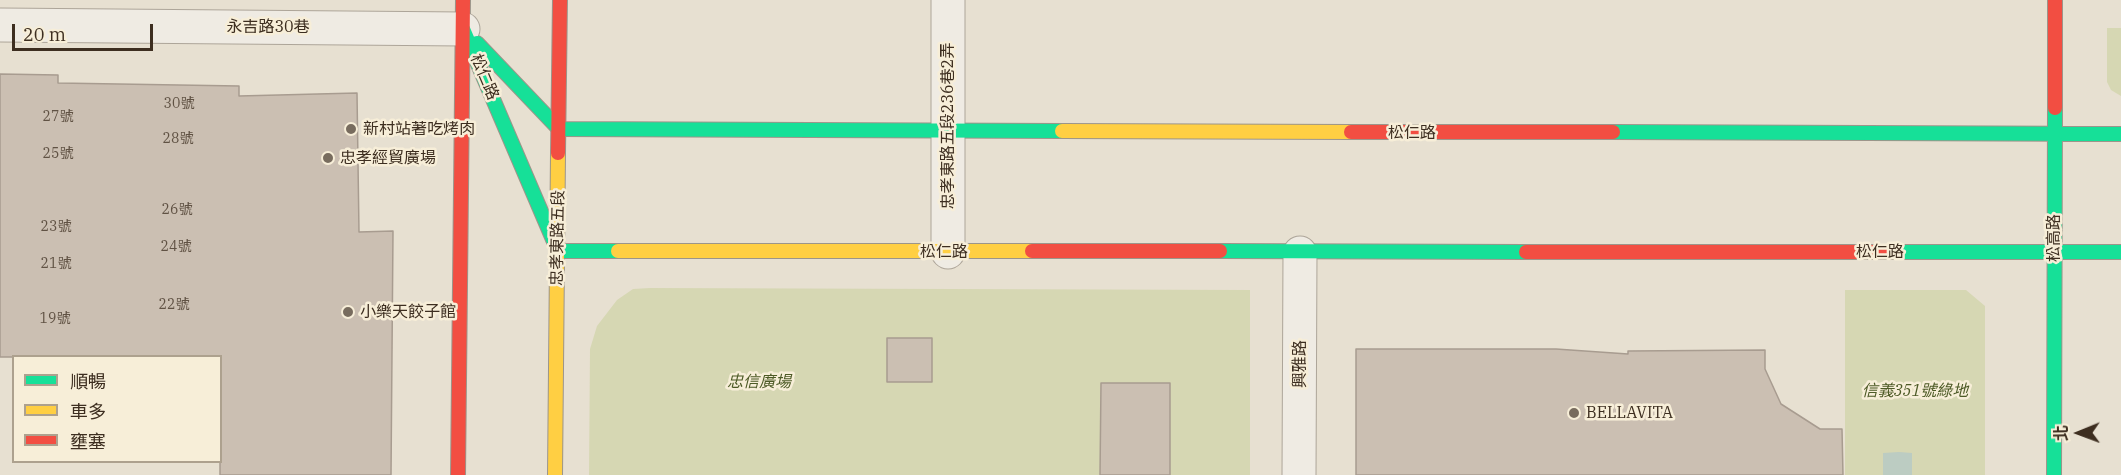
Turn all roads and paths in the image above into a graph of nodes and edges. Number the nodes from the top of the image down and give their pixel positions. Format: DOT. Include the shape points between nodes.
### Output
graph roads {
  1 [pos="560,0"];
  2 [pos="948,0"];
  3 [pos="2055,0"];
  4 [pos="463,14"];
  5 [pos="0,25"];
  6 [pos="559,129"];
  7 [pos="948,132"];
  8 [pos="2121,134"];
  9 [pos="2054,135"];
  10 [pos="558,251"];
  11 [pos="948,252"];
  12 [pos="2054,252"];
  13 [pos="2121,252"];
  14 [pos="1300,253"];
  15 [pos="458,475"];
  16 [pos="555,475"];
  17 [pos="1299,475"];
  18 [pos="2054,475"];
  1 -- 6 [label="street, 忠孝東路五段"];
  2 -- 7 [label="street, 忠孝東路五段236巷2弄"];
  3 -- 9 [label="street, 松高路"];
  4 -- 5 [label="street, 永吉路30巷"];
  4 -- 6 [label="street, 松仁路"];
  4 -- 10 [label="street, 松仁路"];
  4 -- 15 [label="street"];
  6 -- 7 [label="street, 松仁路"];
  6 -- 10 [label="street, 忠孝東路五段"];
  7 -- 9 [label="street, 松仁路"];
  7 -- 11 [label="street, 忠孝東路五段236巷2弄"];
  8 -- 9 [label="street, 松仁路"];
  9 -- 12 [label="street, 松高路"];
  10 -- 11 [label="street, 松仁路"];
  10 -- 16 [label="street, 忠孝東路五段"];
  11 -- 14 [label="street, 松仁路"];
  12 -- 13 [label="street, 松仁路"];
  12 -- 14 [label="street, 松仁路"];
  12 -- 18 [label="street, 松高路"];
  14 -- 17 [label="street, 興雅路"];
}
